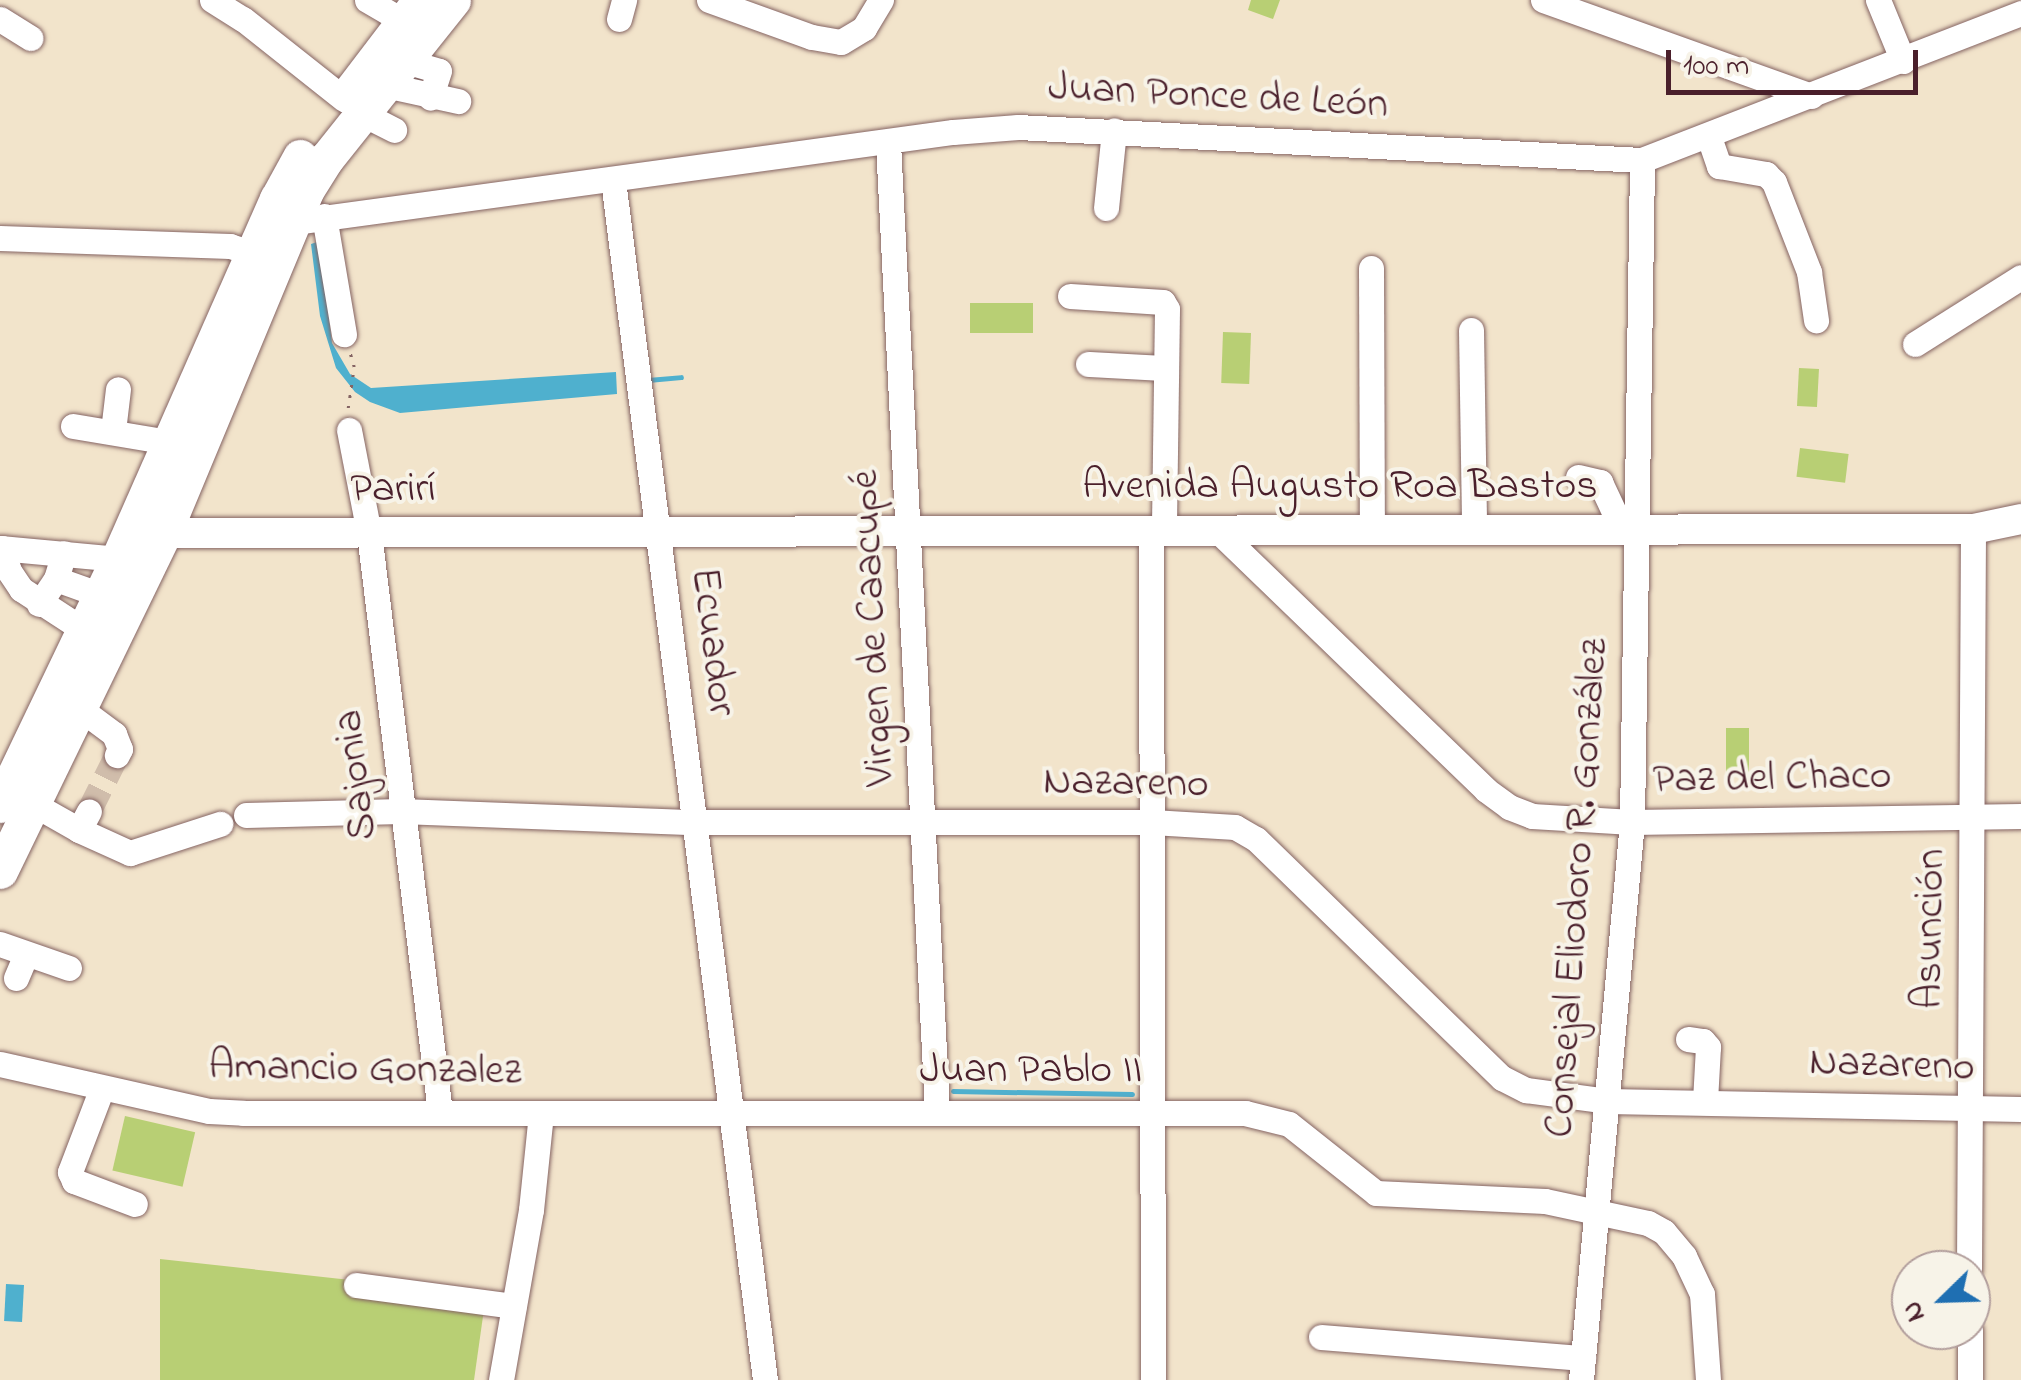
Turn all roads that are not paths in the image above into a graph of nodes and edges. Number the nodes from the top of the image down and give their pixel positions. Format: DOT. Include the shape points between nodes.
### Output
graph roads {
  1 [pos="212,0"];
  2 [pos="366,0"];
  3 [pos="454,0"];
  4 [pos="709,0"];
  5 [pos="881,0"];
  6 [pos="1542,0"];
  7 [pos="1878,0"];
  8 [pos="2021,13"];
  9 [pos="0,19"];
  10 [pos="30,38"];
  11 [pos="408,40"];
  12 [pos="1903,60"];
  13 [pos="1810,96"];
  14 [pos="458,101"];
  15 [pos="367,114"];
  16 [pos="1114,130"];
  17 [pos="1709,137"];
  18 [pos="888,143"];
  19 [pos="1642,160"];
  20 [pos="614,180"];
  21 [pos="1106,208"];
  22 [pos="296,217"];
  23 [pos="0,238"];
  24 [pos="265,257"];
  25 [pos="1371,268"];
  26 [pos="2021,278"];
  27 [pos="1070,296"];
  28 [pos="1816,320"];
  29 [pos="1471,330"];
  30 [pos="344,334"];
  31 [pos="1915,344"];
  32 [pos="1088,364"];
  33 [pos="1165,368"];
  34 [pos="118,389"];
  35 [pos="73,426"];
  36 [pos="349,430"];
  37 [pos="114,431"];
  38 [pos="169,442"];
  39 [pos="1578,478"];
  40 [pos="2021,519"];
  41 [pos="1629,529"];
  42 [pos="1973,529"];
  43 [pos="910,530"];
  44 [pos="1157,530"];
  45 [pos="1217,530"];
  46 [pos="1372,530"];
  47 [pos="1474,530"];
  48 [pos="657,531"];
  49 [pos="369,533"];
  50 [pos="139,547"];
  51 [pos="1,548"];
  52 [pos="64,553"];
  53 [pos="56,578"];
  54 [pos="100,594"];
  55 [pos="40,604"];
  56 [pos="84,630"];
  57 [pos="80,708"];
  58 [pos="116,755"];
  59 [pos="9,802"];
  60 [pos="400,811"];
  61 [pos="246,814"];
  62 [pos="1973,815"];
  63 [pos="2021,816"];
  64 [pos="924,821"];
  65 [pos="694,822"];
  66 [pos="1152,822"];
  67 [pos="1632,822"];
  68 [pos="220,824"];
  69 [pos="0,871"];
  70 [pos="0,944"];
  71 [pos="69,968"];
  72 [pos="1688,1039"];
  73 [pos="0,1064"];
  74 [pos="102,1088"];
  75 [pos="1607,1101"];
  76 [pos="1704,1101"];
  77 [pos="1968,1109"];
  78 [pos="2021,1109"];
  79 [pos="937,1110"];
  80 [pos="440,1112"];
  81 [pos="541,1114"];
  82 [pos="734,1115"];
  83 [pos="1155,1115"];
  84 [pos="135,1204"];
  85 [pos="1596,1212"];
  86 [pos="1969,1250"];
  87 [pos="356,1284"];
  88 [pos="514,1306"];
  89 [pos="1321,1336"];
  90 [pos="1970,1350"];
  91 [pos="1582,1369"];
  92 [pos="502,1380"];
  93 [pos="765,1380"];
  94 [pos="1154,1380"];
  95 [pos="1708,1380"];
  96 [pos="1970,1380"];
  1 -- 15 [label="street"];
  2 -- 11 [label="street"];
  3 -- 11 [label="highway"];
  4 -- 5 [label="street" via="840,42 864,28"];
  6 -- 13 [label="street"];
  7 -- 12 [label="street"];
  8 -- 12 [label="street, Juan Ponce de León"];
  9 -- 10 [label="street"];
  11 -- 14 [label="street" via="430,98"];
  11 -- 15 [label="highway"];
  11 -- 15 [label="highway"];
  12 -- 13 [label="street, Juan Ponce de León"];
  13 -- 17 [label="street, Juan Ponce de León"];
  15 -- 22 [label="highway" via="327,158"];
  16 -- 18 [label="street, Juan Ponce de León" via="1018,128"];
  16 -- 19 [label="street, Juan Ponce de León"];
  16 -- 21 [label="street"];
  17 -- 19 [label="street, Juan Ponce de León"];
  17 -- 28 [label="street" via="1719,166 1766,174 1783,198"];
  18 -- 20 [label="street, Juan Ponce de León"];
  18 -- 43 [label="street, Virgen de Caacupé"];
  19 -- 41 [label="street, Consejal Eliodoro R. González"];
  20 -- 22 [label="street, Juan Ponce de León"];
  20 -- 48 [label="street, Ecuador"];
  22 -- 24 [label="highway"];
  22 -- 30 [label="street"];
  23 -- 24 [label="street" via="230,246"];
  24 -- 38 [label="highway"];
  24 -- 50 [label="highway"];
  25 -- 46 [label="street"];
  26 -- 31 [label="street"];
  27 -- 33 [label="street" via="1163,302"];
  29 -- 47 [label="street"];
  32 -- 33 [label="street"];
  33 -- 44 [label="street"];
  34 -- 37 [label="street"];
  35 -- 37 [label="street"];
  36 -- 49 [label="street, Sajonia"];
  37 -- 38 [label="street"];
  38 -- 50 [label="highway"];
  39 -- 41 [label="street" via="1600,482"];
  40 -- 42 [label="main road, Avenida Augusto Roa Bastos"];
  41 -- 42 [label="main road, Avenida Augusto Roa Bastos"];
  41 -- 47 [label="main road, Avenida Augusto Roa Bastos"];
  41 -- 67 [label="street, Consejal Eliodoro R. González"];
  42 -- 62 [label="street, Asunción"];
  43 -- 44 [label="main road, Avenida Augusto Roa Bastos"];
  43 -- 48 [label="main road, Avenida Augusto Roa Bastos"];
  43 -- 64 [label="street, Virgen de Caacupé"];
  44 -- 45 [label="main road, Avenida Augusto Roa Bastos"];
  44 -- 66 [label="street"];
  45 -- 46 [label="main road, Avenida Augusto Roa Bastos"];
  45 -- 67 [label="street, Paz del Chaco" via="1509,807 1532,816"];
  46 -- 47 [label="main road, Avenida Augusto Roa Bastos"];
  48 -- 49 [label="main road, Parirí"];
  48 -- 65 [label="street, Ecuador"];
  49 -- 50 [label="main road, Parirí"];
  49 -- 60 [label="street, Sajonia"];
  50 -- 52 [label="street, Parirí"];
  50 -- 54 [label="highway"];
  50 -- 57 [label="highway"];
  51 -- 52 [label="street, Parirí"];
  51 -- 55 [label="street" via="9,571"];
  52 -- 53 [label="street"];
  53 -- 54 [label="street"];
  53 -- 55 [label="street"];
  54 -- 56 [label="highway"];
  55 -- 56 [label="street"];
  56 -- 59 [label="highway"];
  57 -- 58 [label="street" via="114,734"];
  57 -- 59 [label="highway"];
  59 -- 68 [label="street" via="84,821 130,854"];
  59 -- 69 [label="highway"];
  60 -- 61 [label="street, Nazareno"];
  60 -- 65 [label="street, Nazareno"];
  60 -- 80 [label="street, Sajonia"];
  62 -- 63 [label="street, Paz del Chaco"];
  62 -- 67 [label="street, Paz del Chaco"];
  62 -- 77 [label="street, Asunción"];
  64 -- 65 [label="street, Nazareno"];
  64 -- 66 [label="street, Nazareno"];
  64 -- 79 [label="street, Virgen de Caacupé"];
  65 -- 82 [label="street, Ecuador"];
  66 -- 75 [label="street, Nazareno" via="1236,827 1256,839 1502,1078 1554,1097"];
  66 -- 83 [label="street"];
  67 -- 75 [label="street, Consejal Eliodoro R. González"];
  70 -- 71 [label="street" via="21,966"];
  72 -- 76 [label="street" via="1708,1047"];
  73 -- 74 [label="street, Amancio Gonzalez"];
  74 -- 80 [label="street, Amancio Gonzalez" via="209,1110"];
  74 -- 84 [label="street" via="70,1172 74,1181"];
  75 -- 76 [label="street, Nazareno"];
  75 -- 85 [label="street, Consejal Eliodoro R. González"];
  76 -- 77 [label="street, Nazareno"];
  77 -- 78 [label="street, Nazareno"];
  77 -- 86 [label="street, Asunción"];
  79 -- 82 [label="street, Juan Pablo II"];
  79 -- 83 [label="street, Juan Pablo II"];
  80 -- 81 [label="street, Amancio Gonzalez"];
  81 -- 82 [label="street, Amancio Gonzalez"];
  81 -- 88 [label="street"];
  82 -- 93 [label="street, Ecuador"];
  83 -- 85 [label="street, Juan Pablo II" via="1244,1114 1288,1124 1376,1193 1509,1197"];
  83 -- 94 [label="street"];
  85 -- 91 [label="street, Consejal Eliodoro R. González"];
  85 -- 95 [label="street, Juan Pablo II" via="1648,1223 1684,1256 1702,1294"];
  87 -- 88 [label="street"];
  88 -- 92 [label="street"];
  89 -- 91 [label="street"];
  90 -- 96 [label="street"];
}
